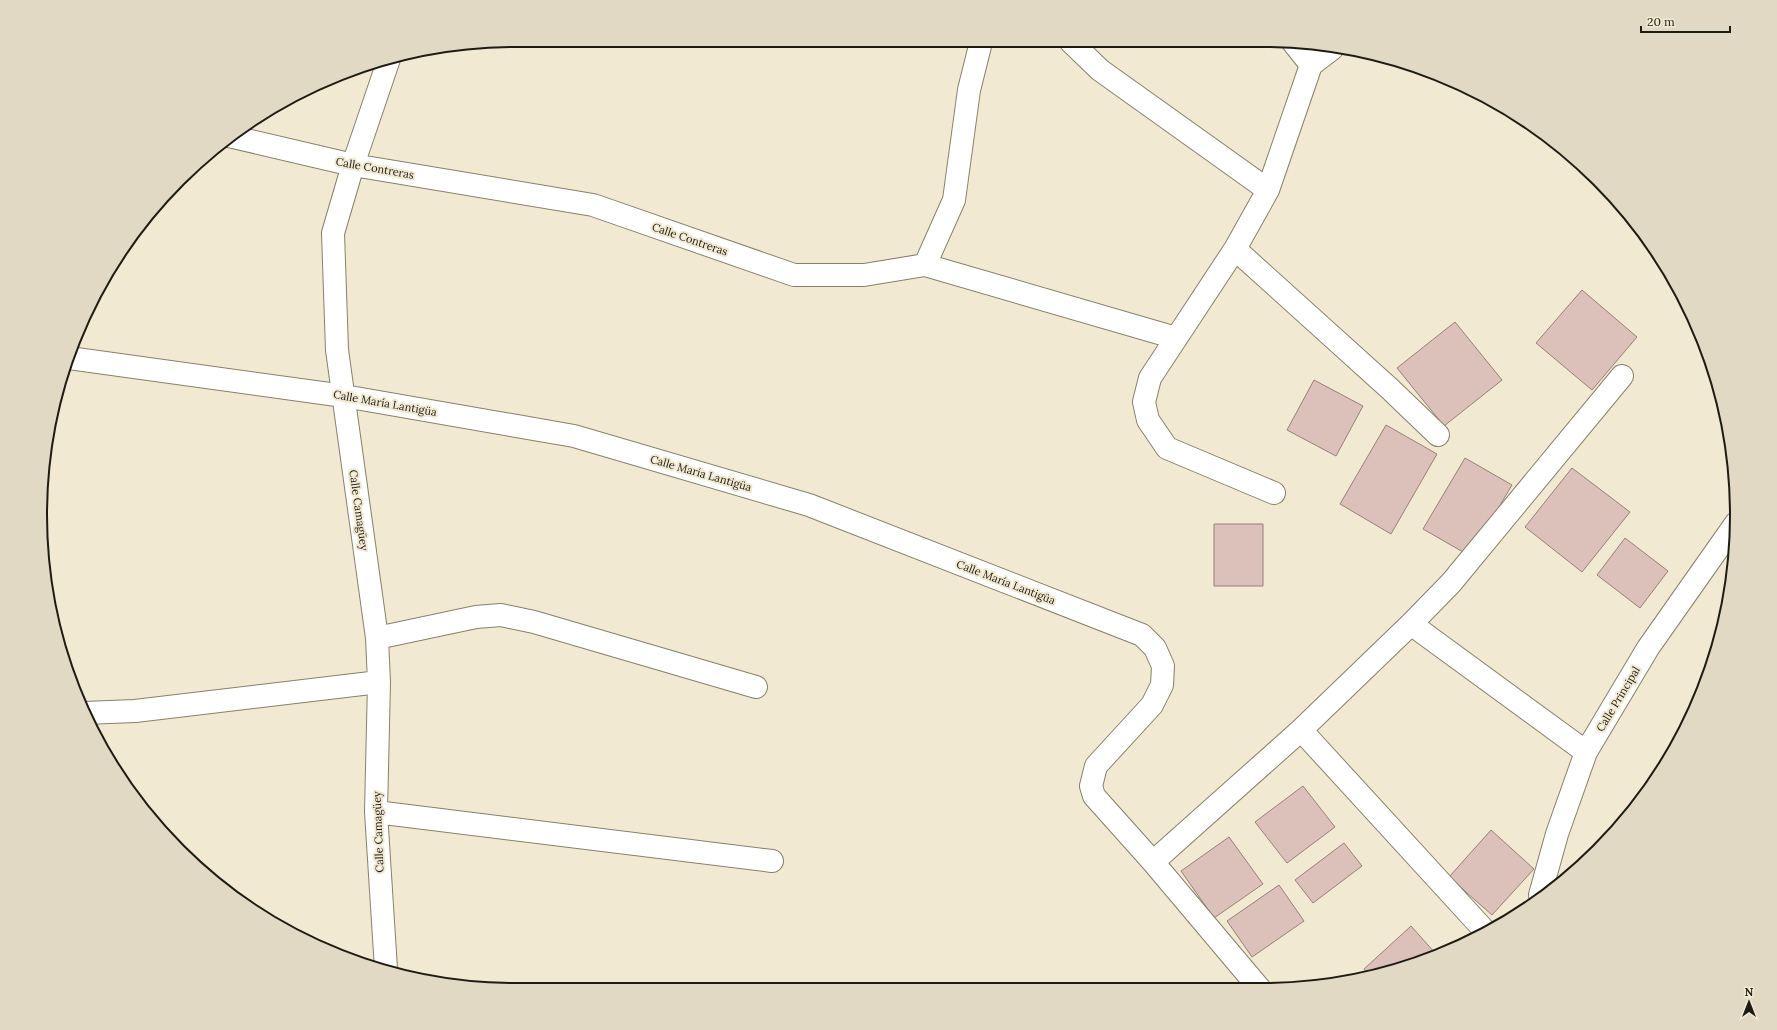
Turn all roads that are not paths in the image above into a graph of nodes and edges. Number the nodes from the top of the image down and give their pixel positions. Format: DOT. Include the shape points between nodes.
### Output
graph roads {
  1 [pos="981,47"];
  2 [pos="1076,47"];
  3 [pos="1298,48"];
  4 [pos="1328,52"];
  5 [pos="387,65"];
  6 [pos="1311,65"];
  7 [pos="238,138"];
  8 [pos="353,165"];
  9 [pos="1268,190"];
  10 [pos="1235,249"];
  11 [pos="924,265"];
  12 [pos="1176,338"];
  13 [pos="74,359"];
  14 [pos="1622,376"];
  15 [pos="344,396"];
  16 [pos="1438,435"];
  17 [pos="1274,493"];
  18 [pos="1729,532"];
  19 [pos="1411,624"];
  20 [pos="377,638"];
  21 [pos="379,682"];
  22 [pos="756,687"];
  23 [pos="91,713"];
  24 [pos="1301,730"];
  25 [pos="1586,752"];
  26 [pos="376,812"];
  27 [pos="772,861"];
  28 [pos="1153,862"];
  29 [pos="1541,890"];
  30 [pos="1482,928"];
  31 [pos="386,964"];
  32 [pos="1255,983"];
  1 -- 11 [label="street" via="970,90 954,200"];
  2 -- 9 [label="street" via="1100,70"];
  3 -- 6 [label="street"];
  4 -- 6 [label="street"];
  5 -- 8 [label="street, Calle Camagüey"];
  6 -- 9 [label="street"];
  7 -- 8 [label="street, Calle Contreras"];
  8 -- 11 [label="street, Calle Contreras" via="593,205 794,275 864,275"];
  8 -- 15 [label="street, Calle Camagüey" via="333,233 337,350"];
  9 -- 10 [label="street"];
  10 -- 12 [label="street"];
  10 -- 16 [label="street"];
  11 -- 12 [label="street"];
  12 -- 17 [label="street" via="1150,378 1144,402 1148,420 1167,448"];
  13 -- 15 [label="street, Calle María Lantigüa"];
  14 -- 19 [label="street" via="1451,583"];
  15 -- 20 [label="street, Calle Camagüey"];
  15 -- 28 [label="street, Calle María Lantigüa" via="574,436 809,505 1142,635 1155,648 1163,666 1162,685 1152,705 1096,766 1091,786 1094,796"];
  18 -- 25 [label="street, Calle Principal" via="1648,648"];
  19 -- 24 [label="street"];
  19 -- 25 [label="street"];
  20 -- 21 [label="street, Calle Camagüey"];
  20 -- 22 [label="street" via="476,617 501,616 534,622"];
  21 -- 23 [label="street" via="135,711"];
  21 -- 26 [label="street, Calle Camagüey"];
  24 -- 28 [label="street"];
  24 -- 30 [label="street"];
  25 -- 29 [label="street, Calle Principal" via="1557,834"];
  26 -- 27 [label="street"];
  26 -- 31 [label="street, Calle Camagüey"];
  28 -- 32 [label="street"];
}
